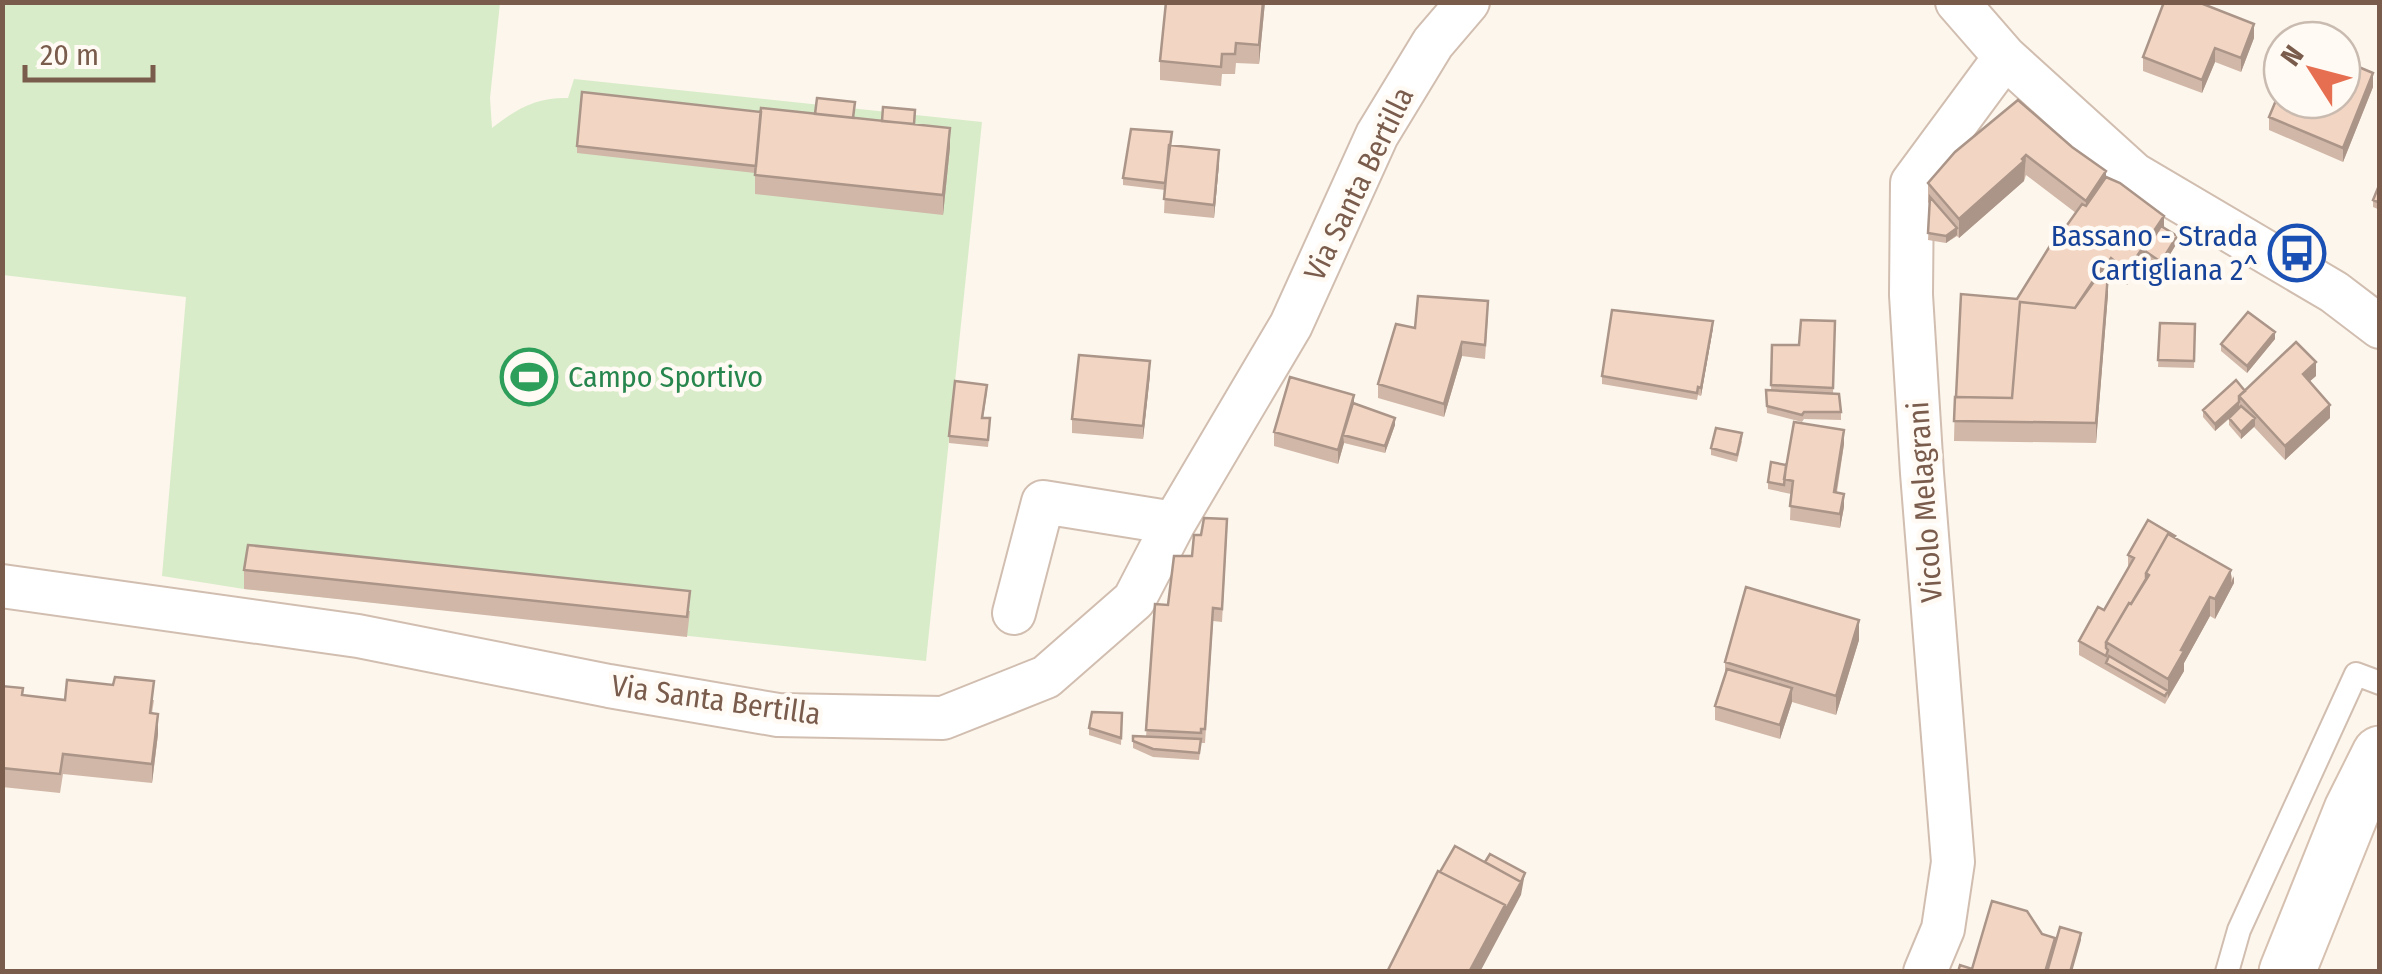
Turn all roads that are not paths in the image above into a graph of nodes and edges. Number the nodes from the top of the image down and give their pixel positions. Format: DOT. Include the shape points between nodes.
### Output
graph roads {
  1 [pos="1468,2"];
  2 [pos="1956,2"];
  3 [pos="2005,58"];
  4 [pos="2380,327"];
  5 [pos="1174,523"];
  6 [pos="2,586"];
  7 [pos="1014,613"];
  8 [pos="2380,682"];
  9 [pos="2380,754"];
  10 [pos="1925,972"];
  11 [pos="2227,972"];
  12 [pos="2287,972"];
  1 -- 5 [label="street, Via Santa Bertilla" via="1433,43 1377,135 1291,325"];
  2 -- 3 [label="street"];
  3 -- 4 [label="street" via="2134,174 2334,292"];
  3 -- 10 [label="street, Vicolo Melagrani" via="1912,183 1911,295 1953,862 1944,929"];
  5 -- 6 [label="street, Via Santa Bertilla" via="1134,600 1046,678 942,718 778,714 358,636"];
  5 -- 7 [label="street" via="1043,502"];
  8 -- 11 [label="lane" via="2356,674 2239,930"];
  9 -- 12 [label="main road"];
}
